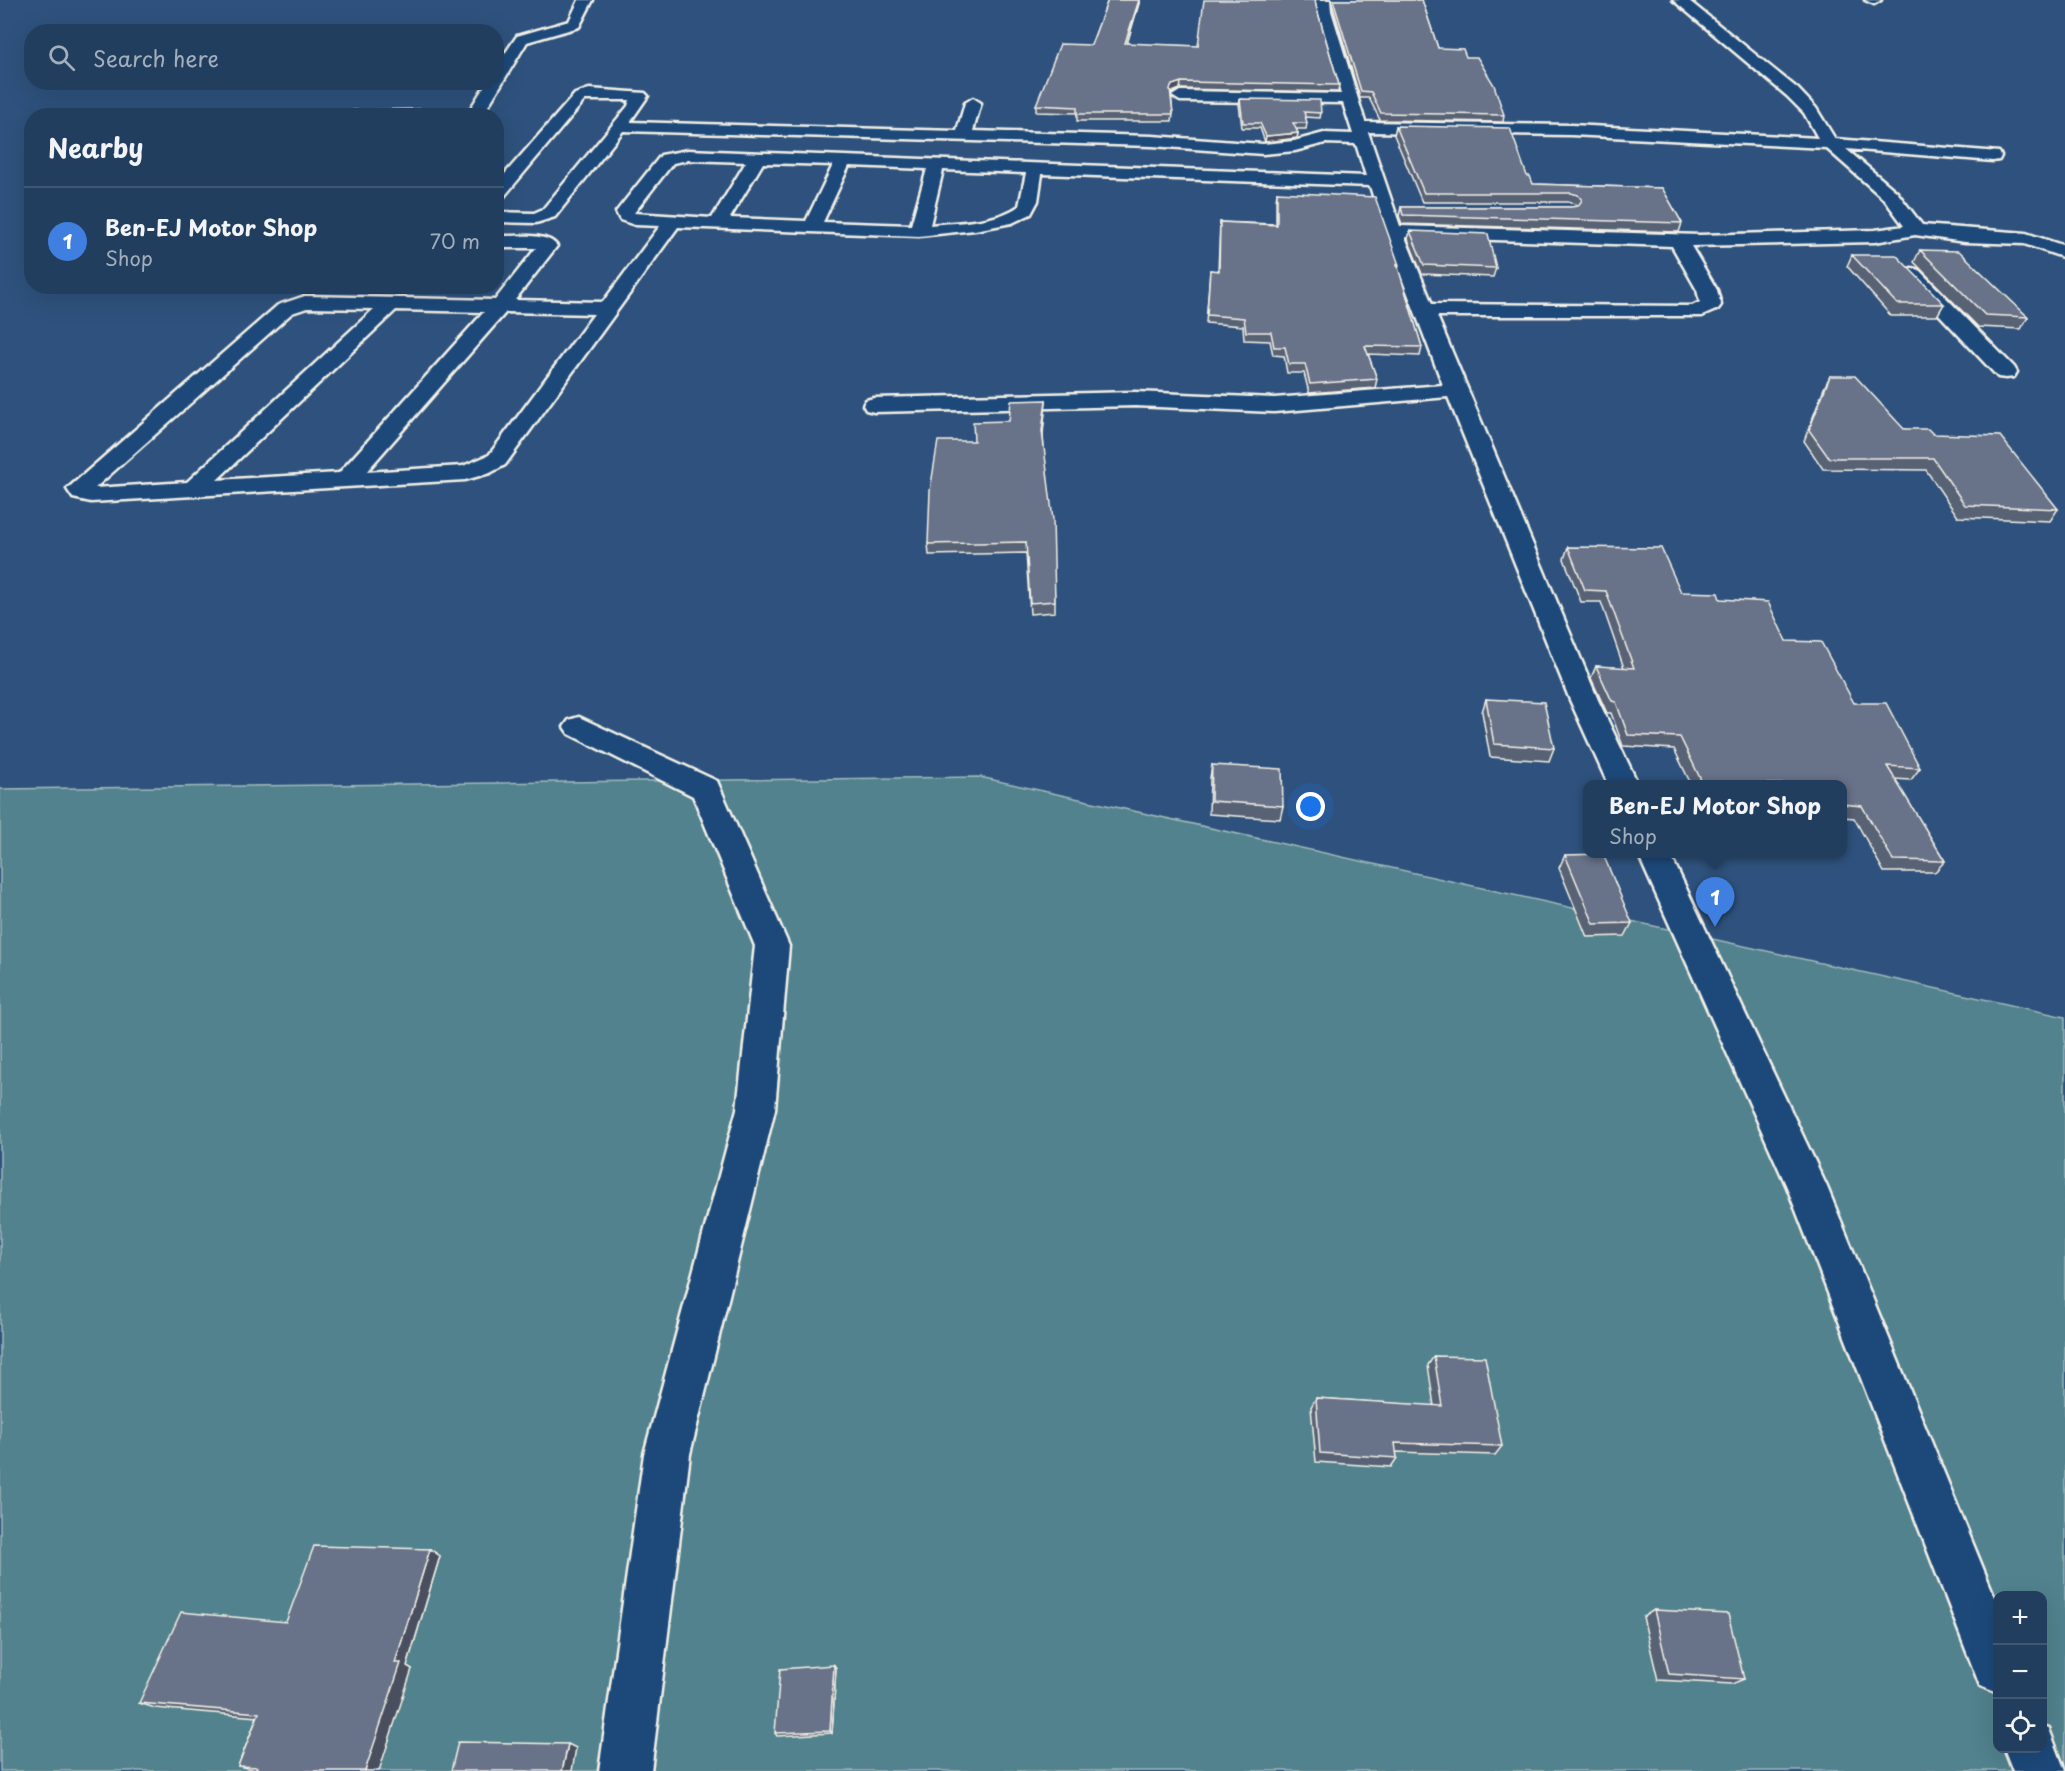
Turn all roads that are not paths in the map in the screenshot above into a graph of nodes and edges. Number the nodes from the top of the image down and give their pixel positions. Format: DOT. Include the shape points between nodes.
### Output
graph roads {
  1 [pos="586,0"];
  2 [pos="1323,0"];
  3 [pos="1680,0"];
  4 [pos="504,68"];
  5 [pos="490,90"];
  6 [pos="1180,96"];
  7 [pos="1358,104"];
  8 [pos="635,105"];
  9 [pos="659,106"];
  10 [pos="479,108"];
  11 [pos="967,110"];
  12 [pos="618,126"];
  13 [pos="1361,133"];
  14 [pos="964,135"];
  15 [pos="1829,143"];
  16 [pos="1993,156"];
  17 [pos="757,158"];
  18 [pos="843,161"];
  19 [pos="936,165"];
  20 [pos="1035,168"];
  21 [pos="1377,182"];
  22 [pos="504,186"];
  23 [pos="1387,209"];
  24 [pos="1409,209"];
  25 [pos="504,217"];
  26 [pos="673,221"];
  27 [pos="718,223"];
  28 [pos="812,227"];
  29 [pos="1915,230"];
  30 [pos="919,231"];
  31 [pos="1393,231"];
  32 [pos="1875,236"];
  33 [pos="1678,240"];
  34 [pos="504,242"];
  35 [pos="2065,252"];
  36 [pos="391,304"];
  37 [pos="500,306"];
  38 [pos="609,308"];
  39 [pos="1425,310"];
  40 [pos="2006,372"];
  41 [pos="1456,390"];
  42 [pos="874,405"];
  43 [pos="346,480"];
  44 [pos="194,489"];
  45 [pos="579,727"];
  46 [pos="1621,780"];
  47 [pos="1656,858"];
  48 [pos="1993,1655"];
  49 [pos="2031,1753"];
  50 [pos="626,1771"];
  51 [pos="2038,1771"];
  1 -- 4 [label="street" via="574,24 522,39"];
  2 -- 7 [label="street"];
  3 -- 15 [label="street" via="1808,108"];
  5 -- 10 [label="street"];
  6 -- 7 [label="street"];
  7 -- 13 [label="street"];
  8 -- 9 [label="street"];
  8 -- 12 [label="street"];
  8 -- 22 [label="street" via="640,96 580,97"];
  11 -- 14 [label="street"];
  12 -- 14 [label="street"];
  12 -- 25 [label="street" via="549,213 536,219"];
  13 -- 14 [label="street" via="1263,149 1163,141"];
  13 -- 15 [label="street" via="1571,130"];
  13 -- 21 [label="street"];
  15 -- 16 [label="street"];
  15 -- 29 [label="street" via="1893,200 1912,220"];
  17 -- 18 [label="street"];
  17 -- 26 [label="street" via="688,155 667,159 625,212 635,220"];
  17 -- 27 [label="street"];
  18 -- 19 [label="street"];
  18 -- 28 [label="street"];
  19 -- 20 [label="street"];
  19 -- 30 [label="street"];
  20 -- 21 [label="street"];
  20 -- 30 [label="street" via="1025,210 964,227"];
  21 -- 23 [label="street"];
  23 -- 24 [label="street"];
  23 -- 31 [label="street"];
  26 -- 27 [label="street"];
  26 -- 38 [label="street"];
  27 -- 28 [label="street"];
  28 -- 30 [label="street"];
  29 -- 32 [label="street"];
  29 -- 35 [label="street" via="2025,239"];
  31 -- 33 [label="street"];
  31 -- 39 [label="street"];
  32 -- 33 [label="street"];
  32 -- 40 [label="street"];
  33 -- 39 [label="street" via="1707,290 1711,305 1695,312"];
  34 -- 37 [label="street" via="548,246"];
  36 -- 37 [label="street"];
  36 -- 44 [label="street"];
  36 -- 44 [label="street" via="304,302 285,309 79,489 91,495"];
  37 -- 38 [label="street"];
  37 -- 43 [label="street"];
  38 -- 43 [label="street" via="496,460 465,473"];
  39 -- 41 [label="street"];
  41 -- 42 [label="street" via="1274,405 1135,399"];
  41 -- 46 [label="street" via="1584,700"];
  43 -- 44 [label="street"];
  45 -- 50 [label="street" via="706,789 772,946 756,1109 667,1454"];
  47 -- 48 [label="street" via="1807,1187"];
  49 -- 51 [label="street"];
}
